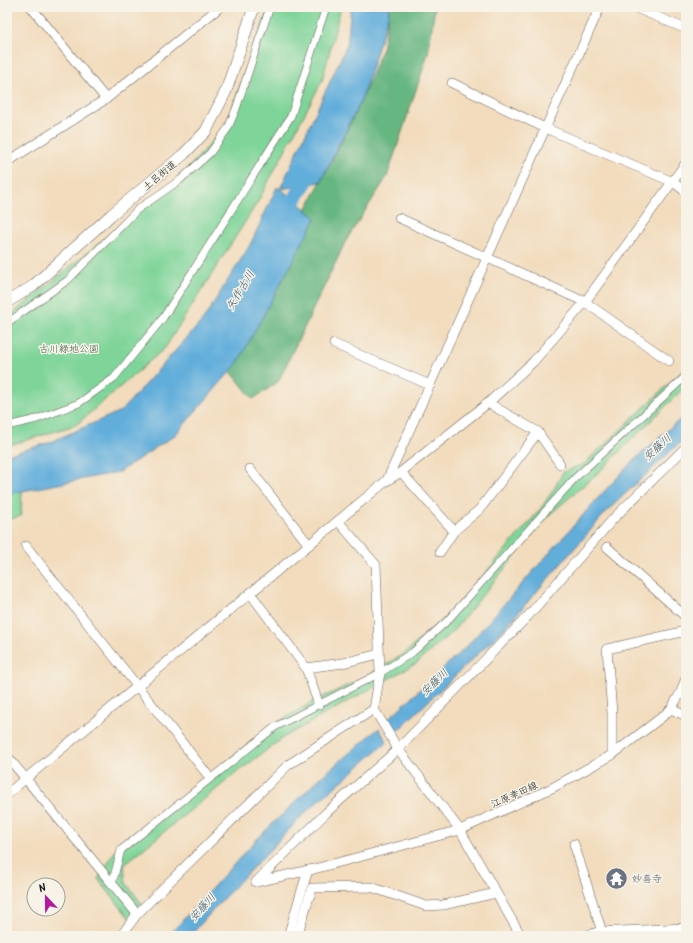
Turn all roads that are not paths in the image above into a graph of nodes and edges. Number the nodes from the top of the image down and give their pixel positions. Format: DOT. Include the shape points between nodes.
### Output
graph roads {
  1 [pos="31,7"];
  2 [pos="220,7"];
  3 [pos="254,7"];
  4 [pos="270,7"];
  5 [pos="326,7"];
  6 [pos="600,7"];
  7 [pos="634,7"];
  8 [pos="686,29"];
  9 [pos="452,83"];
  10 [pos="106,99"];
  11 [pos="545,128"];
  12 [pos="8,160"];
  13 [pos="686,163"];
  14 [pos="673,182"];
  15 [pos="686,192"];
  16 [pos="399,218"];
  17 [pos="485,258"];
  18 [pos="7,302"];
  19 [pos="585,302"];
  20 [pos="7,323"];
  21 [pos="334,344"];
  22 [pos="669,361"];
  23 [pos="686,376"];
  24 [pos="430,386"];
  25 [pos="488,403"];
  26 [pos="7,426"];
  27 [pos="538,432"];
  28 [pos="686,448"];
  29 [pos="560,464"];
  30 [pos="250,469"];
  31 [pos="401,472"];
  32 [pos="385,482"];
  33 [pos="338,521"];
  34 [pos="454,532"];
  35 [pos="309,545"];
  36 [pos="26,546"];
  37 [pos="607,547"];
  38 [pos="440,552"];
  39 [pos="250,593"];
  40 [pos="686,617"];
  41 [pos="686,631"];
  42 [pos="379,654"];
  43 [pos="306,668"];
  44 [pos="380,673"];
  45 [pos="686,678"];
  46 [pos="138,686"];
  47 [pos="319,704"];
  48 [pos="374,709"];
  49 [pos="671,710"];
  50 [pos="686,716"];
  51 [pos="395,746"];
  52 [pos="612,755"];
  53 [pos="7,756"];
  54 [pos="207,774"];
  55 [pos="25,778"];
  56 [pos="7,794"];
  57 [pos="460,830"];
  58 [pos="574,844"];
  59 [pos="311,869"];
  60 [pos="112,884"];
  61 [pos="496,893"];
  62 [pos="137,914"];
  63 [pos="682,931"];
  64 [pos="602,932"];
  65 [pos="121,936"];
  66 [pos="288,936"];
  67 [pos="297,936"];
  68 [pos="521,936"];
  69 [pos="585,936"];
  1 -- 10 [label="street"];
  2 -- 10 [label="street"];
  3 -- 18 [label="street, 土呂街道" via="226,91 206,131 184,154 111,215 33,286"];
  4 -- 20 [label="street" via="236,109 228,128 210,152 180,180 138,209 68,280"];
  5 -- 26 [label="street" via="291,116 163,318 114,378 79,403 37,419"];
  6 -- 11 [label="street"];
  7 -- 8 [label="street"];
  9 -- 11 [label="street"];
  10 -- 12 [label="street"];
  11 -- 14 [label="street"];
  11 -- 17 [label="street"];
  13 -- 14 [label="street"];
  14 -- 15 [label="street"];
  14 -- 19 [label="street"];
  16 -- 17 [label="street"];
  17 -- 19 [label="street"];
  17 -- 24 [label="street"];
  19 -- 22 [label="street"];
  19 -- 25 [label="street" via="533,362"];
  21 -- 24 [label="street"];
  23 -- 44 [label="street" via="575,478 447,621 413,652"];
  24 -- 32 [label="street"];
  25 -- 27 [label="street"];
  25 -- 31 [label="street"];
  27 -- 29 [label="street"];
  27 -- 34 [label="street" via="480,509"];
  28 -- 51 [label="street" via="614,518 528,616"];
  30 -- 35 [label="street"];
  31 -- 32 [label="street"];
  31 -- 34 [label="street"];
  32 -- 33 [label="street"];
  33 -- 35 [label="street"];
  33 -- 42 [label="street" via="376,565"];
  34 -- 38 [label="street"];
  35 -- 39 [label="street"];
  36 -- 46 [label="street"];
  37 -- 40 [label="street"];
  39 -- 43 [label="street"];
  39 -- 46 [label="street"];
  41 -- 52 [label="street" via="607,649"];
  42 -- 43 [label="street"];
  42 -- 44 [label="street"];
  43 -- 47 [label="street"];
  44 -- 47 [label="street"];
  44 -- 48 [label="street"];
  45 -- 49 [label="street, 江原幸田線"];
  46 -- 54 [label="street"];
  46 -- 55 [label="street"];
  47 -- 60 [label="street" via="274,727 120,850"];
  48 -- 51 [label="street"];
  48 -- 62 [label="street" via="288,765"];
  49 -- 50 [label="street"];
  49 -- 52 [label="street, 江原幸田線"];
  51 -- 57 [label="street"];
  51 -- 59 [label="street, 江原幸田線" via="256,882"];
  52 -- 57 [label="street, 江原幸田線" via="552,788"];
  53 -- 55 [label="street"];
  55 -- 56 [label="street"];
  55 -- 60 [label="street"];
  57 -- 59 [label="street, 江原幸田線"];
  57 -- 61 [label="street"];
  58 -- 64 [label="street"];
  59 -- 66 [label="street"];
  60 -- 62 [label="street"];
  61 -- 67 [label="street" via="443,905 426,906 371,887 312,888"];
  61 -- 68 [label="street"];
  62 -- 65 [label="street"];
  63 -- 64 [label="street"];
  64 -- 69 [label="street"];
}
